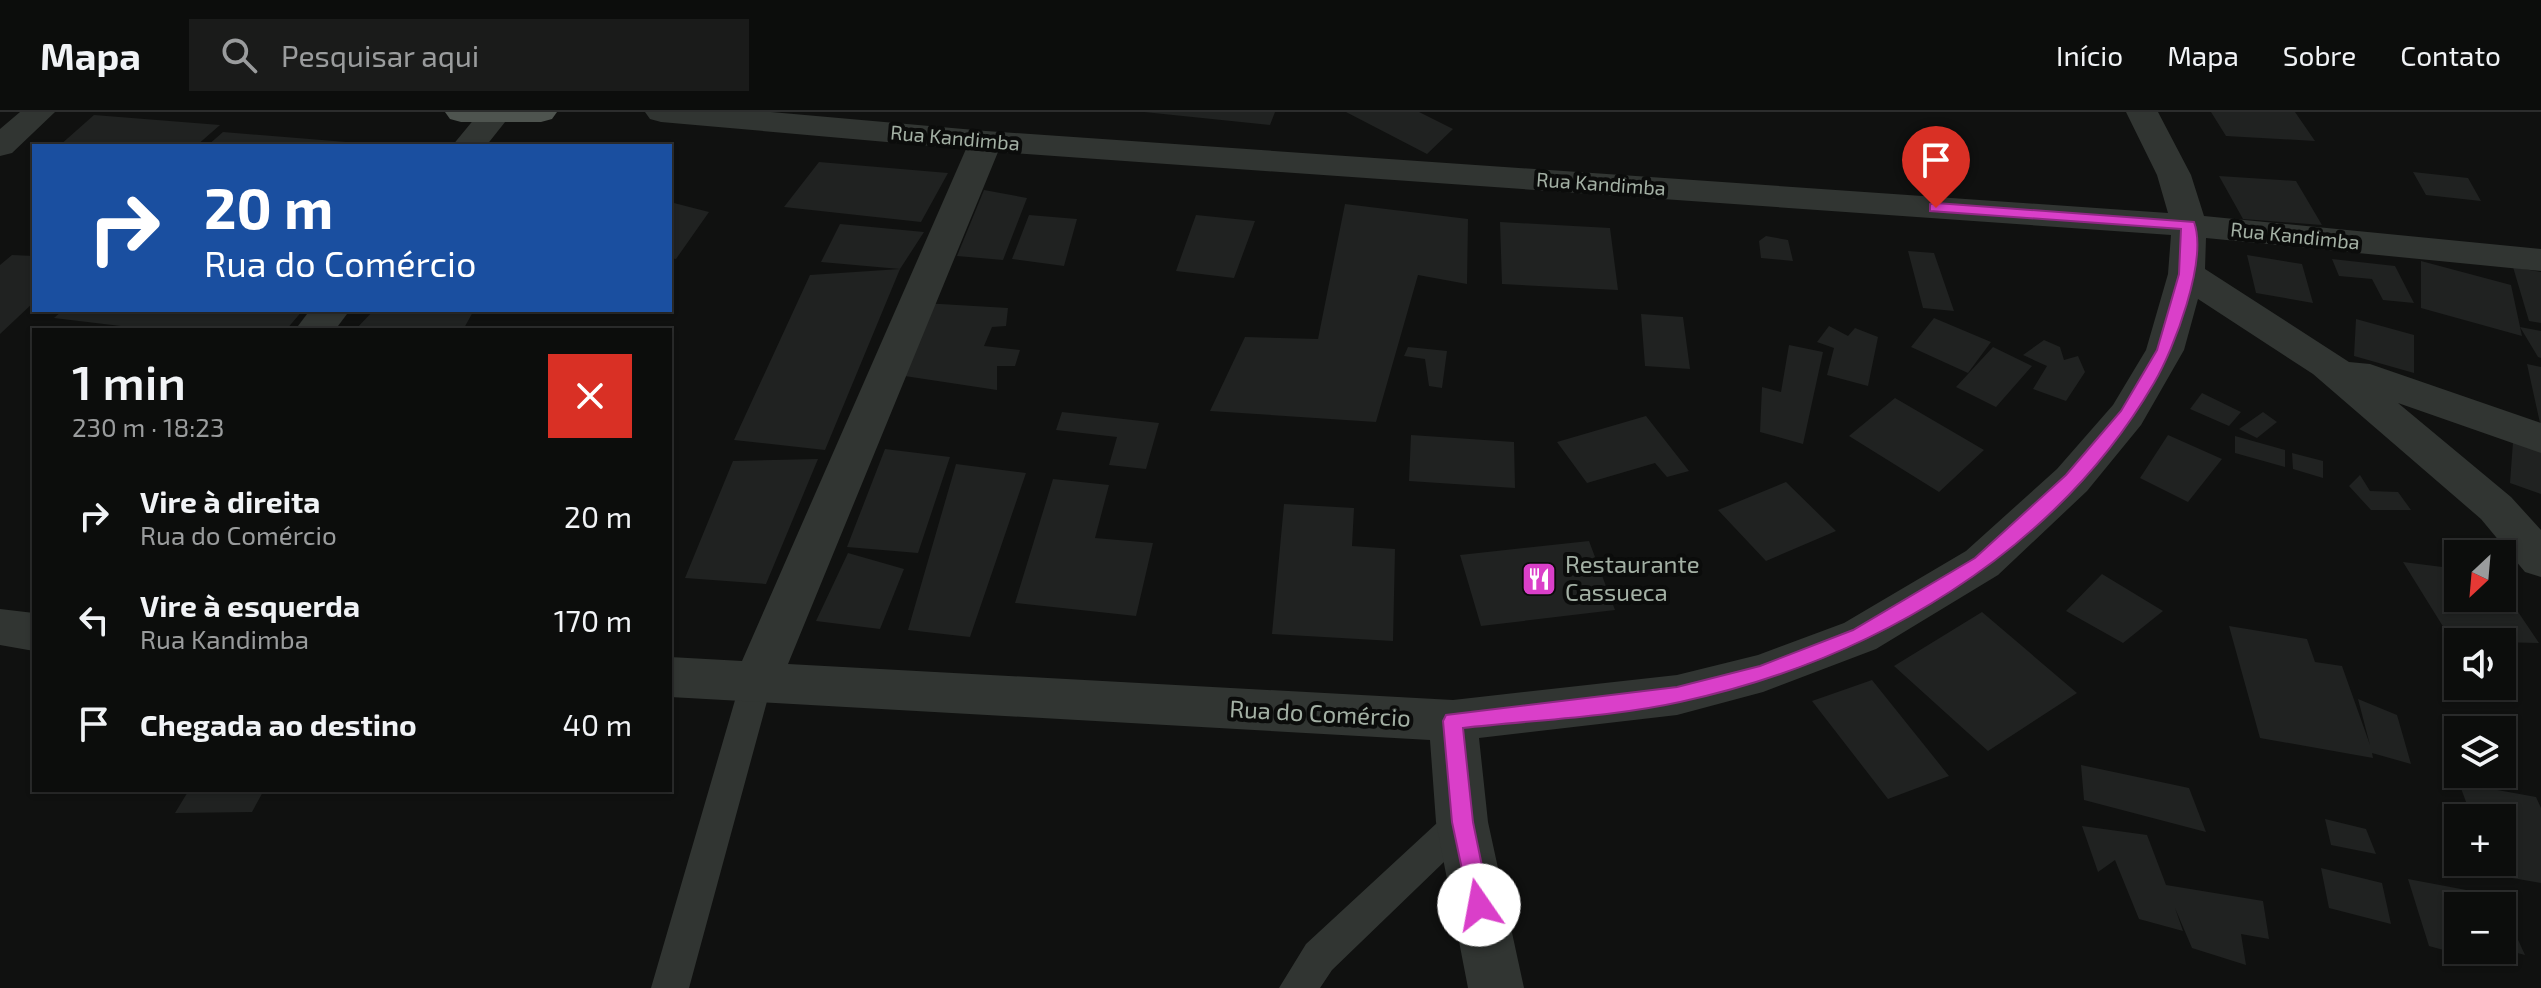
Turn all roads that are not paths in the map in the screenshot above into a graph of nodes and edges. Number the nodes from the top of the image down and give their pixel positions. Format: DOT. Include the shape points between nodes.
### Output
graph roads {
  1 [pos="39,112"];
  2 [pos="461,112"];
  3 [pos="541,112"];
  4 [pos="661,112"];
  5 [pos="2142,112"];
  6 [pos="496,113"];
  7 [pos="986,141"];
  8 [pos="471,144"];
  9 [pos="0,146"];
  10 [pos="2189,225"];
  11 [pos="2541,260"];
  12 [pos="2186,274"];
  13 [pos="329,312"];
  14 [pos="316,328"];
  15 [pos="2327,365"];
  16 [pos="2541,438"];
  17 [pos="2541,560"];
  18 [pos="0,627"];
  19 [pos="32,632"];
  20 [pos="672,677"];
  21 [pos="756,683"];
  22 [pos="1453,721"];
  23 [pos="1462,822"];
  24 [pos="670,988"];
  25 [pos="1298,988"];
  26 [pos="1496,988"];
  1 -- 9 [label="street"];
  2 -- 6 [label="main road"];
  3 -- 6 [label="main road"];
  4 -- 7 [label="street, Rua Kandimba"];
  5 -- 10 [label="street, Rua do Comércio" via="2174,175"];
  6 -- 8 [label="street"];
  7 -- 10 [label="street, Rua Kandimba"];
  7 -- 21 [label="street"];
  10 -- 11 [label="street, Rua Kandimba"];
  10 -- 12 [label="street, Rua do Comércio"];
  12 -- 15 [label="street"];
  12 -- 22 [label="street, Rua do Comércio" via="2165,350 2127,415 2072,480 1982,563 1860,636 1763,673 1677,695"];
  13 -- 14 [label="street"];
  15 -- 16 [label="street"];
  15 -- 17 [label="street" via="2496,508"];
  18 -- 19 [label="street"];
  20 -- 21 [label="street, Rua do Comércio"];
  21 -- 22 [label="street, Rua do Comércio"];
  21 -- 24 [label="lane"];
  22 -- 23 [label="street"];
  23 -- 25 [label="lane" via="1319,957"];
  23 -- 26 [label="street"];
}
